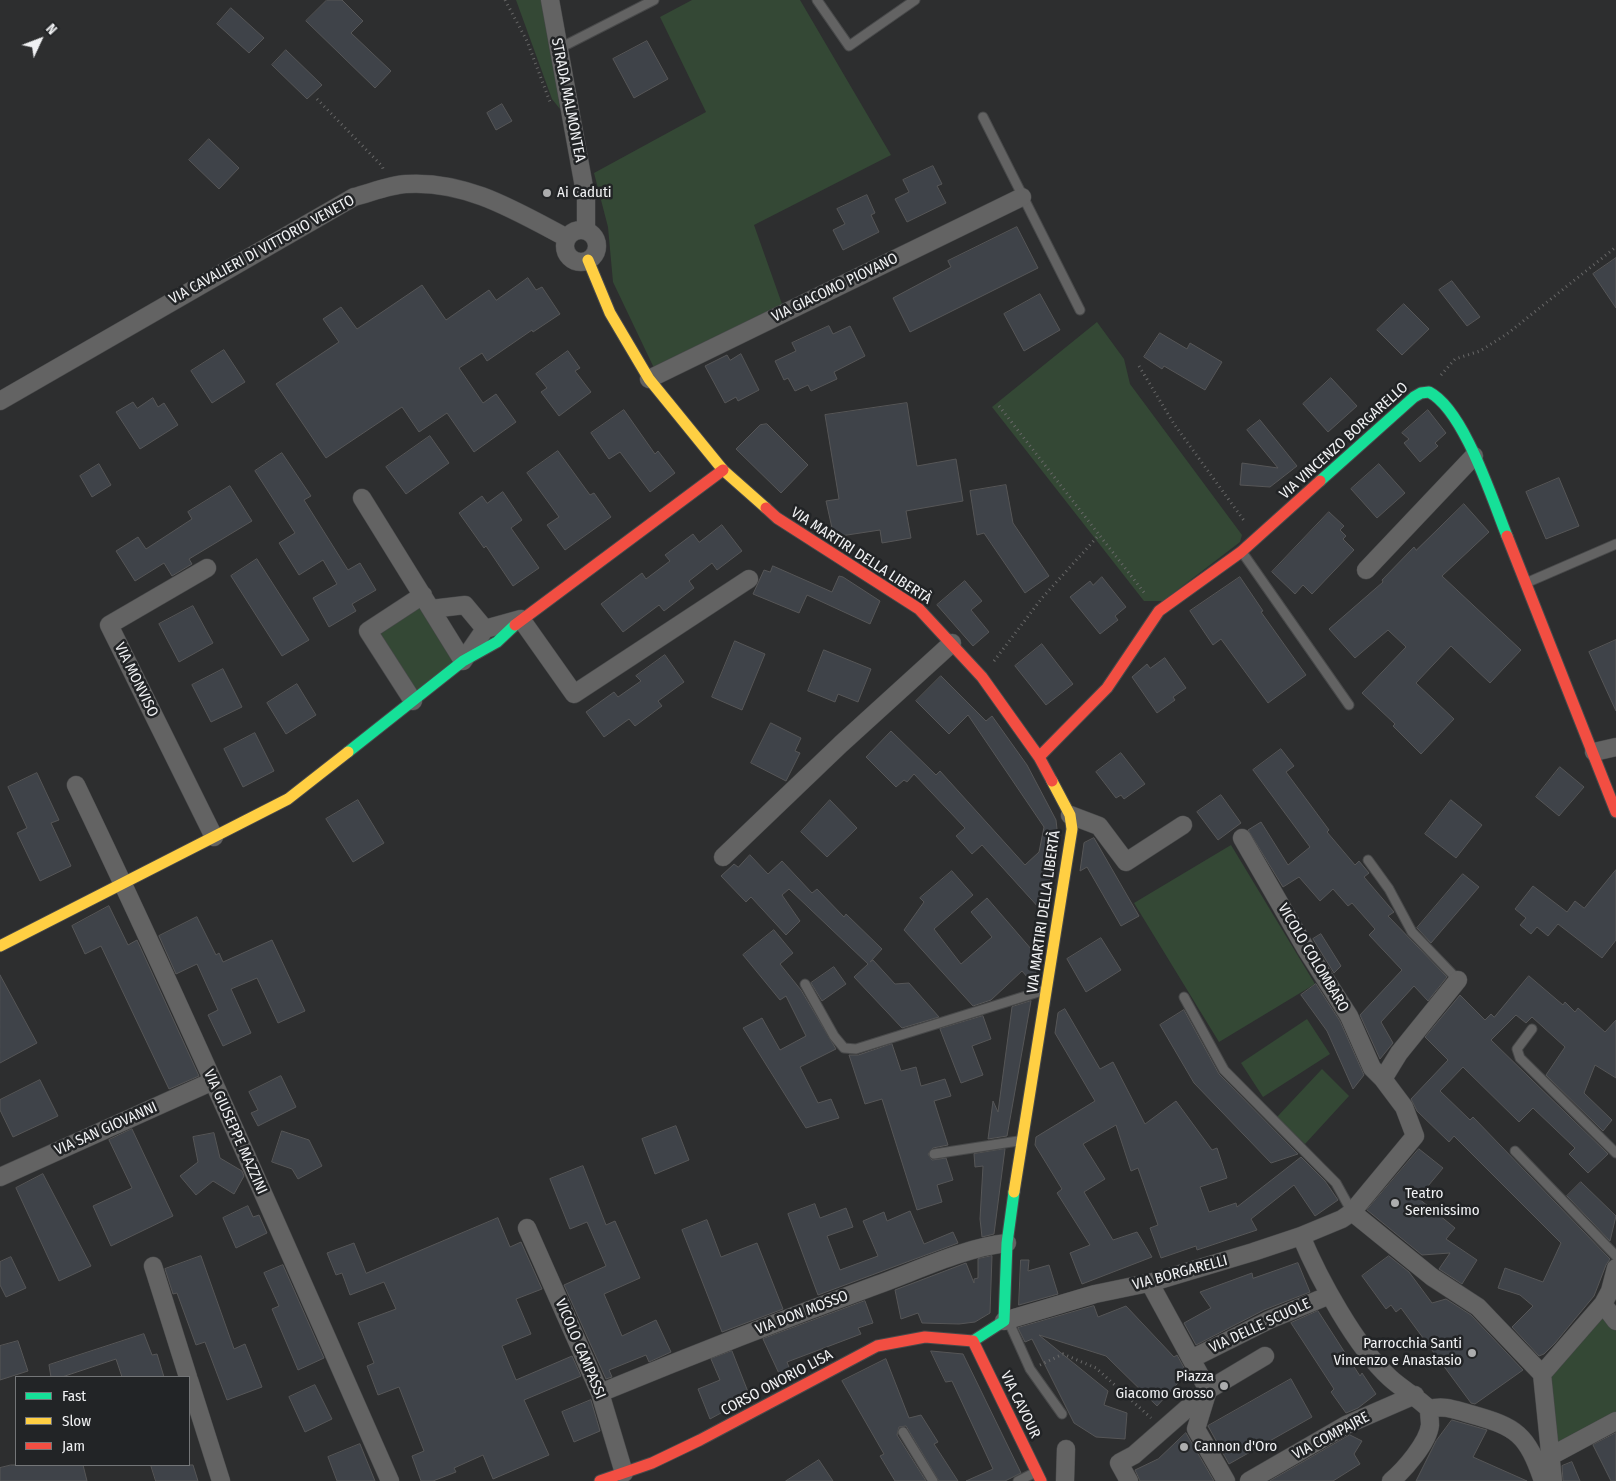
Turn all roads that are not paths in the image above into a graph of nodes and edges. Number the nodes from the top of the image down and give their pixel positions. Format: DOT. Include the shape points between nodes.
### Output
graph roads {
  1 [pos="550,0"];
  2 [pos="654,0"];
  3 [pos="818,0"];
  4 [pos="915,0"];
  5 [pos="558,49"];
  6 [pos="983,116"];
  7 [pos="1022,197"];
  8 [pos="586,230"];
  9 [pos="567,238"];
  10 [pos="588,260"];
  11 [pos="1080,310"];
  12 [pos="649,379"];
  13 [pos="0,400"];
  14 [pos="1474,456"];
  15 [pos="723,470"];
  16 [pos="362,498"];
  17 [pos="1616,544"];
  18 [pos="1241,552"];
  19 [pos="207,568"];
  20 [pos="1366,570"];
  21 [pos="749,579"];
  22 [pos="1526,583"];
  23 [pos="427,602"];
  24 [pos="521,619"];
  25 [pos="485,629"];
  26 [pos="952,643"];
  27 [pos="463,661"];
  28 [pos="413,701"];
  29 [pos="1349,706"];
  30 [pos="1616,747"];
  31 [pos="1594,752"];
  32 [pos="1039,757"];
  33 [pos="76,785"];
  34 [pos="1616,812"];
  35 [pos="1070,816"];
  36 [pos="1183,825"];
  37 [pos="214,837"];
  38 [pos="1242,838"];
  39 [pos="723,858"];
  40 [pos="1368,860"];
  41 [pos="123,883"];
  42 [pos="0,946"];
  43 [pos="1458,980"];
  44 [pos="805,984"];
  45 [pos="1048,989"];
  46 [pos="1184,997"];
  47 [pos="1532,1029"];
  48 [pos="1383,1079"];
  49 [pos="213,1081"];
  50 [pos="1021,1141"];
  51 [pos="1515,1151"];
  52 [pos="934,1154"];
  53 [pos="1616,1154"];
  54 [pos="0,1177"];
  55 [pos="1352,1212"];
  56 [pos="527,1228"];
  57 [pos="1301,1236"];
  58 [pos="1007,1243"];
  59 [pos="1616,1256"];
  60 [pos="153,1266"];
  61 [pos="1616,1268"];
  62 [pos="1153,1282"];
  63 [pos="1330,1295"];
  64 [pos="1610,1296"];
  65 [pos="1006,1320"];
  66 [pos="1616,1321"];
  67 [pos="973,1341"];
  68 [pos="1265,1356"];
  69 [pos="1191,1358"];
  70 [pos="1542,1374"];
  71 [pos="187,1376"];
  72 [pos="190,1385"];
  73 [pos="1208,1390"];
  74 [pos="600,1393"];
  75 [pos="1415,1395"];
  76 [pos="1429,1409"];
  77 [pos="1062,1414"];
  78 [pos="1616,1421"];
  79 [pos="904,1432"];
  80 [pos="1066,1449"];
  81 [pos="1549,1457"];
  82 [pos="625,1477"];
  83 [pos="1039,1477"];
  84 [pos="1402,1478"];
  85 [pos="220,1481"];
  86 [pos="390,1481"];
  87 [pos="600,1481"];
  88 [pos="933,1481"];
  89 [pos="1018,1481"];
  90 [pos="1065,1481"];
  91 [pos="1129,1481"];
  92 [pos="1226,1481"];
  93 [pos="1249,1481"];
  94 [pos="1543,1481"];
  95 [pos="1553,1481"];
  1 -- 5 [label="street, STRADA MALMONTEA"];
  2 -- 5 [label="lane"];
  3 -- 4 [label="lane" via="849,46"];
  5 -- 8 [label="street, STRADA MALMONTEA" via="586,198"];
  6 -- 7 [label="lane"];
  7 -- 11 [label="lane"];
  7 -- 12 [label="street, VIA GIACOMO PIOVANO"];
  8 -- 9 [label="street" via="575,231"];
  8 -- 10 [label="street" via="594,236 598,246 594,256"];
  9 -- 10 [label="street" via="570,258 580,262"];
  9 -- 13 [label="street, VIA CAVALIERI DI VITTORIO VENETO" via="485,196 441,185 405,184 354,197"];
  10 -- 12 [label="street, VIA MARTIRI DELLA LIBERTÀ" via="610,313"];
  12 -- 15 [label="street, VIA MARTIRI DELLA LIBERTÀ"];
  14 -- 18 [label="street, VIA VINCENZO BORGARELLO" via="1438,397 1429,392 1419,392"];
  14 -- 20 [label="street"];
  14 -- 22 [label="street, VIA VINCENZO BORGARELLO"];
  15 -- 24 [label="street"];
  15 -- 26 [label="street, VIA MARTIRI DELLA LIBERTÀ" via="777,518 919,609"];
  16 -- 23 [label="street"];
  17 -- 22 [label="lane"];
  18 -- 29 [label="lane"];
  18 -- 32 [label="street, VIA VINCENZO BORGARELLO" via="1158,611 1107,688"];
  19 -- 37 [label="street, VIA MONVISO" via="109,624"];
  21 -- 24 [label="street" via="574,694"];
  22 -- 31 [label="street, VIA VINCENZO BORGARELLO"];
  23 -- 25 [label="street" via="465,605"];
  23 -- 27 [label="street"];
  23 -- 28 [label="street" via="368,631"];
  24 -- 25 [label="street"];
  24 -- 27 [label="street" via="497,642"];
  25 -- 27 [label="street"];
  26 -- 32 [label="street, VIA MARTIRI DELLA LIBERTÀ" via="982,678"];
  26 -- 39 [label="street"];
  27 -- 28 [label="street"];
  28 -- 37 [label="street" via="288,799"];
  30 -- 31 [label="street"];
  31 -- 34 [label="street, VIA VINCENZO BORGARELLO"];
  32 -- 35 [label="street, VIA MARTIRI DELLA LIBERTÀ"];
  33 -- 41 [label="street, VIA GIUSEPPE MAZZINI"];
  35 -- 36 [label="street" via="1099,826 1126,862"];
  35 -- 45 [label="street, VIA MARTIRI DELLA LIBERTÀ" via="1072,830"];
  37 -- 41 [label="street"];
  38 -- 48 [label="street, VICOLO COLOMBARO" via="1348,1016 1372,1068"];
  40 -- 43 [label="lane" via="1389,889 1412,932"];
  41 -- 42 [label="street"];
  41 -- 49 [label="street, VIA GIUSEPPE MAZZINI"];
  43 -- 48 [label="street" via="1399,1053"];
  44 -- 45 [label="lane" via="839,1042 844,1048 856,1049"];
  45 -- 50 [label="street, VIA MARTIRI DELLA LIBERTÀ"];
  46 -- 55 [label="lane" via="1224,1070 1336,1183"];
  47 -- 53 [label="lane" via="1517,1049 1520,1058"];
  48 -- 55 [label="street, VICOLO COLOMBARO" via="1404,1107 1415,1136"];
  49 -- 54 [label="street, VIA SAN GIOVANNI"];
  49 -- 86 [label="street, VIA GIUSEPPE MAZZINI"];
  50 -- 52 [label="lane"];
  50 -- 58 [label="street, VIA MARTIRI DELLA LIBERTÀ"];
  51 -- 59 [label="lane"];
  55 -- 57 [label="street, VIA BORGARELLI"];
  55 -- 70 [label="street" via="1432,1277 1478,1307"];
  56 -- 74 [label="street, VICOLO CAMPASSI"];
  57 -- 62 [label="street, VIA BORGARELLI"];
  57 -- 63 [label="street"];
  58 -- 65 [label="street, VIA MARTIRI DELLA LIBERTÀ"];
  58 -- 74 [label="street, VIA DON MOSSO" via="993,1244 806,1311"];
  60 -- 71 [label="street"];
  61 -- 64 [label="street"];
  62 -- 65 [label="street, VIA BORGARELLI" via="1095,1294"];
  62 -- 69 [label="street" via="1153,1290"];
  63 -- 69 [label="street, VIA DELLE SCUOLE"];
  63 -- 75 [label="street" via="1390,1378"];
  64 -- 66 [label="street"];
  64 -- 70 [label="street"];
  65 -- 67 [label="street"];
  65 -- 77 [label="lane" via="1030,1369"];
  67 -- 82 [label="street, CORSO ONORIO LISA" via="941,1336 908,1338 877,1346"];
  67 -- 83 [label="street, VIA CAVOUR"];
  68 -- 73 [label="street"];
  69 -- 73 [label="street"];
  70 -- 81 [label="street"];
  72 -- 85 [label="street"];
  73 -- 91 [label="street" via="1134,1455 1120,1462"];
  73 -- 92 [label="street" via="1196,1429"];
  74 -- 82 [label="street, VICOLO CAMPASSI"];
  75 -- 76 [label="street"];
  75 -- 93 [label="street, VIA COMPAJRE" via="1346,1425"];
  76 -- 84 [label="street" via="1430,1427"];
  76 -- 94 [label="street" via="1446,1406 1500,1422 1515,1431 1532,1451"];
  78 -- 81 [label="street"];
  79 -- 88 [label="lane"];
  80 -- 90 [label="street"];
  81 -- 95 [label="street"];
  82 -- 87 [label="street, CORSO ONORIO LISA"];
  83 -- 89 [label="lane"];
}
